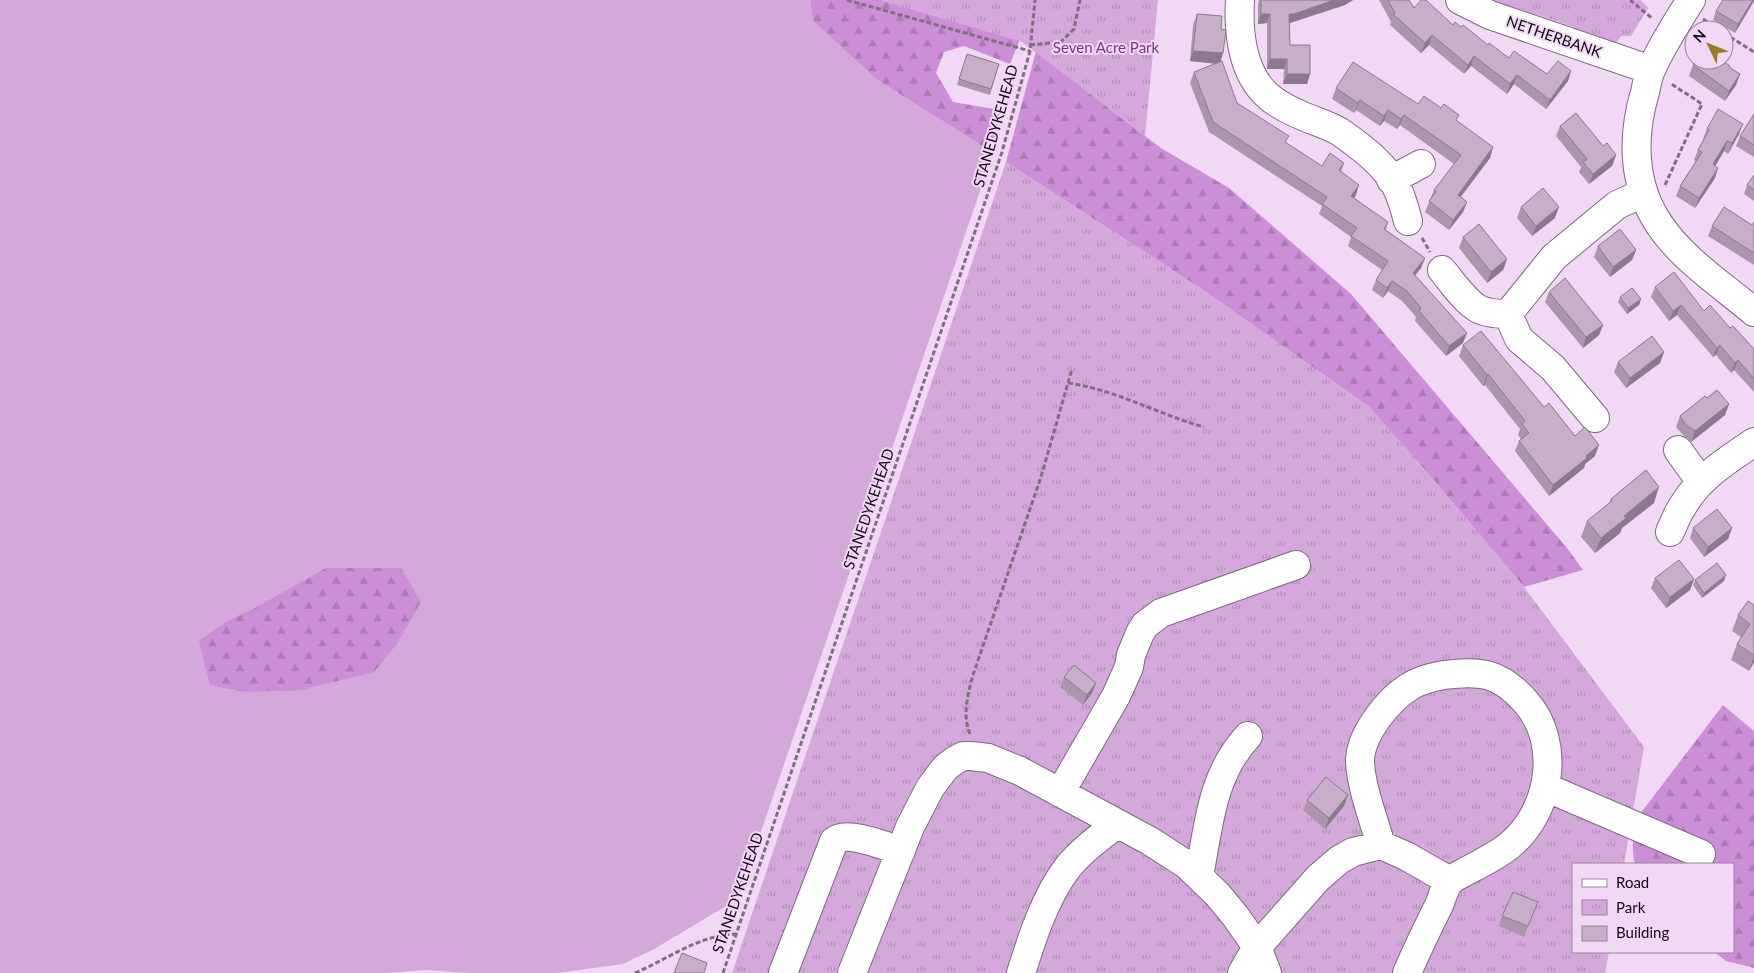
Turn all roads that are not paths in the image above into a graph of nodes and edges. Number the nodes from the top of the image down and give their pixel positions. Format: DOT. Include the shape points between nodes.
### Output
graph roads {
  1 [pos="1240,0"];
  2 [pos="1460,0"];
  3 [pos="1692,0"];
  4 [pos="1651,70"];
  5 [pos="1421,164"];
  6 [pos="1391,180"];
  7 [pos="1648,203"];
  8 [pos="1408,221"];
  9 [pos="1442,270"];
  10 [pos="1754,312"];
  11 [pos="1508,314"];
  12 [pos="1595,418"];
  13 [pos="1754,442"];
  14 [pos="1678,450"];
  15 [pos="1701,482"];
  16 [pos="1670,532"];
  17 [pos="1296,565"];
  18 [pos="1248,736"];
  19 [pos="1545,787"];
  20 [pos="1060,793"];
  21 [pos="1117,824"];
  22 [pos="1381,845"];
  23 [pos="900,851"];
  24 [pos="1701,854"];
  25 [pos="1199,876"];
  26 [pos="1450,880"];
  27 [pos="1258,947"];
  28 [pos="783,973"];
  29 [pos="852,973"];
  30 [pos="1021,973"];
  31 [pos="1242,973"];
  32 [pos="1267,973"];
  33 [pos="1406,973"];
  1 -- 6 [label="street" via="1244,55 1261,89 1269,98 1305,118 1340,132 1371,156"];
  2 -- 4 [label="street, NETHERBANK" via="1490,15"];
  3 -- 4 [label="street"];
  4 -- 7 [label="street" via="1636,136 1637,165"];
  5 -- 6 [label="street"];
  6 -- 8 [label="street"];
  7 -- 10 [label="street" via="1659,225 1678,247"];
  7 -- 11 [label="street" via="1617,205 1554,257"];
  9 -- 11 [label="street" via="1478,309"];
  11 -- 12 [label="street" via="1519,340 1553,368"];
  13 -- 15 [label="street"];
  14 -- 15 [label="street"];
  15 -- 16 [label="street" via="1682,506"];
  17 -- 20 [label="street" via="1161,613 1145,625 1116,696"];
  18 -- 25 [label="street" via="1233,755 1216,789"];
  19 -- 22 [label="street" via="1548,771 1546,738 1534,712 1515,690 1504,681 1484,673 1456,674 1421,681 1404,690 1387,706 1363,747 1361,772"];
  19 -- 24 [label="street"];
  19 -- 26 [label="street" via="1529,823 1514,841"];
  20 -- 21 [label="street"];
  20 -- 23 [label="street" via="988,758 963,756 945,768 930,788"];
  21 -- 25 [label="street" via="1150,841"];
  21 -- 30 [label="street" via="1090,845 1064,873 1040,919"];
  22 -- 26 [label="street"];
  22 -- 27 [label="street" via="1353,852 1328,868"];
  23 -- 28 [label="street" via="842,836 834,841"];
  23 -- 29 [label="street"];
  25 -- 27 [label="street"];
  26 -- 33 [label="street"];
  27 -- 31 [label="street"];
  27 -- 32 [label="street"];
}
